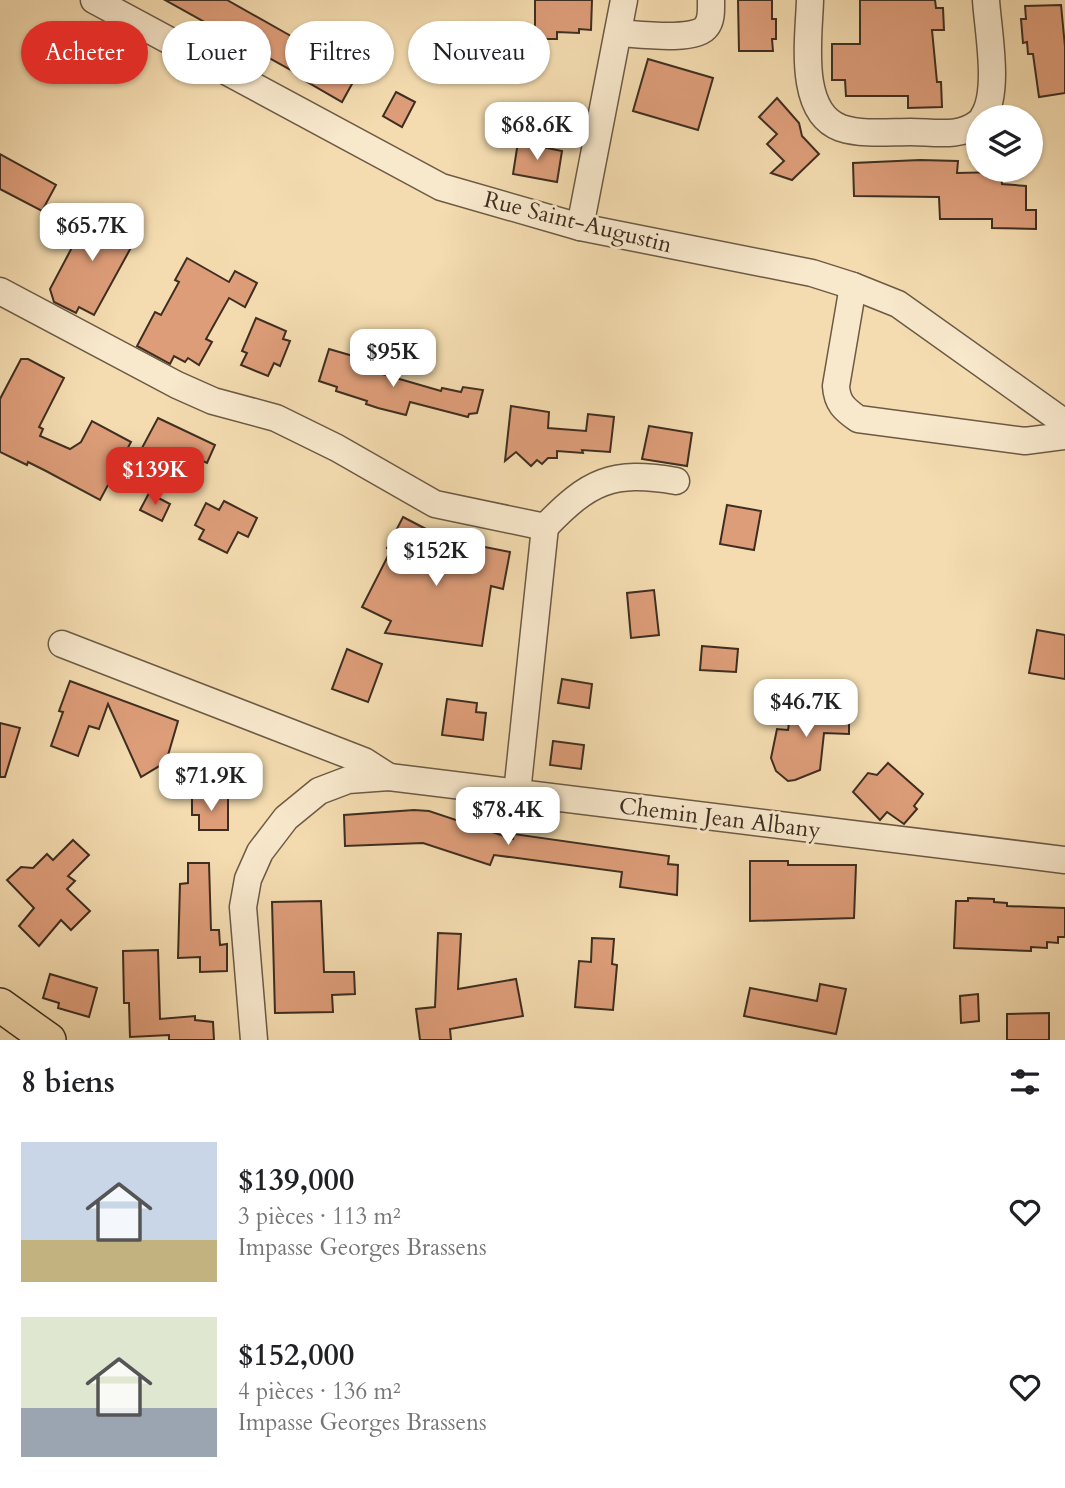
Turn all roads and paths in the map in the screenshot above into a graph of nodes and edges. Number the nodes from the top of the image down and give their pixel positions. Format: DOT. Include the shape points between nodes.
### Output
graph roads {
  1 [pos="94,0"];
  2 [pos="624,0"];
  3 [pos="711,0"];
  4 [pos="810,0"];
  5 [pos="986,0"];
  6 [pos="618,33"];
  7 [pos="988,105"];
  8 [pos="966,131"];
  9 [pos="580,228"];
  10 [pos="853,286"];
  11 [pos="0,291"];
  12 [pos="1065,423"];
  13 [pos="1065,436"];
  14 [pos="676,481"];
  15 [pos="545,527"];
  16 [pos="62,644"];
  17 [pos="389,778"];
  18 [pos="517,793"];
  19 [pos="1065,860"];
  20 [pos="0,1006"];
  21 [pos="49,1040"];
  22 [pos="254,1040"];
  1 -- 9 [label="street, Rue Saint-Augustin" via="441,187"];
  2 -- 6 [label="street"];
  3 -- 6 [label="street" via="708,26 701,33"];
  4 -- 8 [label="street" via="812,96 822,115 841,128 860,131"];
  5 -- 7 [label="street" via="992,83"];
  6 -- 9 [label="street"];
  9 -- 10 [label="street, Rue Saint-Augustin" via="813,273"];
  10 -- 12 [label="street, Rue Saint-Augustin" via="898,304"];
  10 -- 13 [label="street" via="836,386 837,401 858,419 1025,441"];
  11 -- 15 [label="street" via="177,385 213,401 276,418 436,504"];
  14 -- 15 [label="street" via="631,476 610,479 584,491"];
  15 -- 18 [label="street"];
  16 -- 17 [label="street" via="364,761"];
  17 -- 18 [label="street, Chemin Jean Albany"];
  17 -- 22 [label="street, Chemin Jean Albany" via="348,780 319,790 286,818 260,852 243,907"];
  18 -- 19 [label="street, Chemin Jean Albany"];
  20 -- 21 [label="main road"];
}
